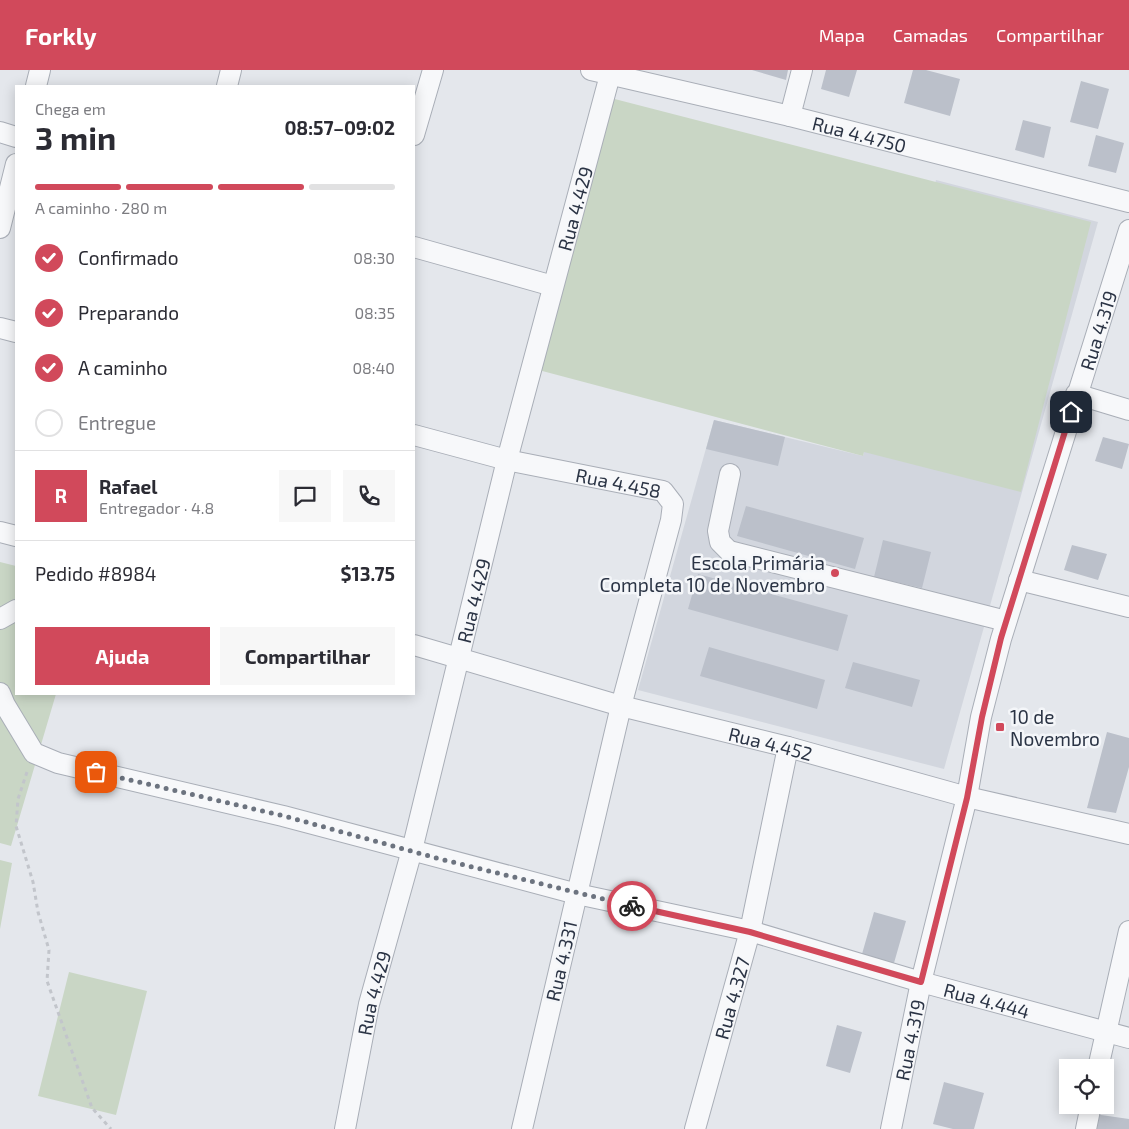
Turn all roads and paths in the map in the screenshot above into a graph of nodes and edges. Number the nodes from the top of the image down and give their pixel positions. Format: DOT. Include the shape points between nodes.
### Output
graph roads {
  1 [pos="40,70"];
  2 [pos="231,70"];
  3 [pos="433,70"];
  4 [pos="591,70"];
  5 [pos="802,70"];
  6 [pos="614,74"];
  7 [pos="36,85"];
  8 [pos="227,85"];
  9 [pos="790,116"];
  10 [pos="415,131"];
  11 [pos="0,132"];
  12 [pos="15,137"];
  13 [pos="15,168"];
  14 [pos="1129,202"];
  15 [pos="0,228"];
  16 [pos="1129,230"];
  17 [pos="415,247"];
  18 [pos="552,286"];
  19 [pos="0,328"];
  20 [pos="15,332"];
  21 [pos="1076,394"];
  22 [pos="1129,410"];
  23 [pos="415,435"];
  24 [pos="507,460"];
  25 [pos="730,474"];
  26 [pos="0,532"];
  27 [pos="15,536"];
  28 [pos="1018,580"];
  29 [pos="1129,607"];
  30 [pos="15,611"];
  31 [pos="0,619"];
  32 [pos="1006,621"];
  33 [pos="415,645"];
  34 [pos="458,657"];
  35 [pos="0,693"];
  36 [pos="621,706"];
  37 [pos="788,747"];
  38 [pos="34,753"];
  39 [pos="967,798"];
  40 [pos="1129,834"];
  41 [pos="412,850"];
  42 [pos="577,894"];
  43 [pos="1129,931"];
  44 [pos="750,932"];
  45 [pos="921,982"];
  46 [pos="1105,1032"];
  47 [pos="1129,1038"];
  48 [pos="1100,1059"];
  49 [pos="1089,1114"];
  50 [pos="347,1128"];
  51 [pos="111,1129"];
  52 [pos="522,1129"];
  53 [pos="695,1129"];
  54 [pos="891,1129"];
  55 [pos="1086,1129"];
  1 -- 7 [label="street"];
  2 -- 8 [label="street"];
  3 -- 10 [label="street"];
  4 -- 6 [label="street, Rua 4.4750"];
  5 -- 9 [label="street"];
  6 -- 9 [label="street, Rua 4.4750"];
  6 -- 18 [label="street, Rua 4.429"];
  9 -- 14 [label="street, Rua 4.4750"];
  11 -- 12 [label="street"];
  13 -- 15 [label="street"];
  16 -- 21 [label="street, Rua 4.319"];
  17 -- 18 [label="street"];
  18 -- 24 [label="street, Rua 4.429"];
  19 -- 20 [label="street"];
  21 -- 22 [label="street"];
  21 -- 28 [label="street, Rua 4.319"];
  23 -- 24 [label="street, Rua 4.458"];
  24 -- 34 [label="street, Rua 4.429"];
  24 -- 36 [label="street, Rua 4.458" via="663,490 673,504"];
  25 -- 32 [label="street" via="718,531 720,542 728,551"];
  26 -- 27 [label="street"];
  28 -- 29 [label="street"];
  28 -- 32 [label="street, Rua 4.319"];
  30 -- 31 [label="street"];
  32 -- 39 [label="street, Rua 4.319" via="982,717"];
  33 -- 34 [label="street, Rua 4.452"];
  34 -- 36 [label="street, Rua 4.452"];
  34 -- 41 [label="street, Rua 4.429"];
  35 -- 38 [label="street"];
  36 -- 37 [label="street, Rua 4.452"];
  36 -- 42 [label="street, Rua 4.331"];
  37 -- 39 [label="street, Rua 4.452"];
  37 -- 44 [label="street, Rua 4.327"];
  38 -- 41 [label="street, Rua 4.444" via="58,763"];
  38 -- 51 [label="path" via="18,799 16,826 49,950 47,981 92,1108"];
  39 -- 40 [label="street, Rua 4.452"];
  39 -- 45 [label="street, Rua 4.319"];
  41 -- 42 [label="street, Rua 4.444"];
  41 -- 50 [label="street, Rua 4.429" via="369,1004"];
  42 -- 44 [label="street, Rua 4.444"];
  42 -- 52 [label="street, Rua 4.331"];
  43 -- 46 [label="street"];
  44 -- 45 [label="street, Rua 4.444"];
  44 -- 53 [label="street, Rua 4.327"];
  45 -- 46 [label="street, Rua 4.444"];
  45 -- 54 [label="street, Rua 4.319"];
  46 -- 47 [label="street, Rua 4.444"];
  46 -- 48 [label="street"];
  49 -- 55 [label="street"];
}
